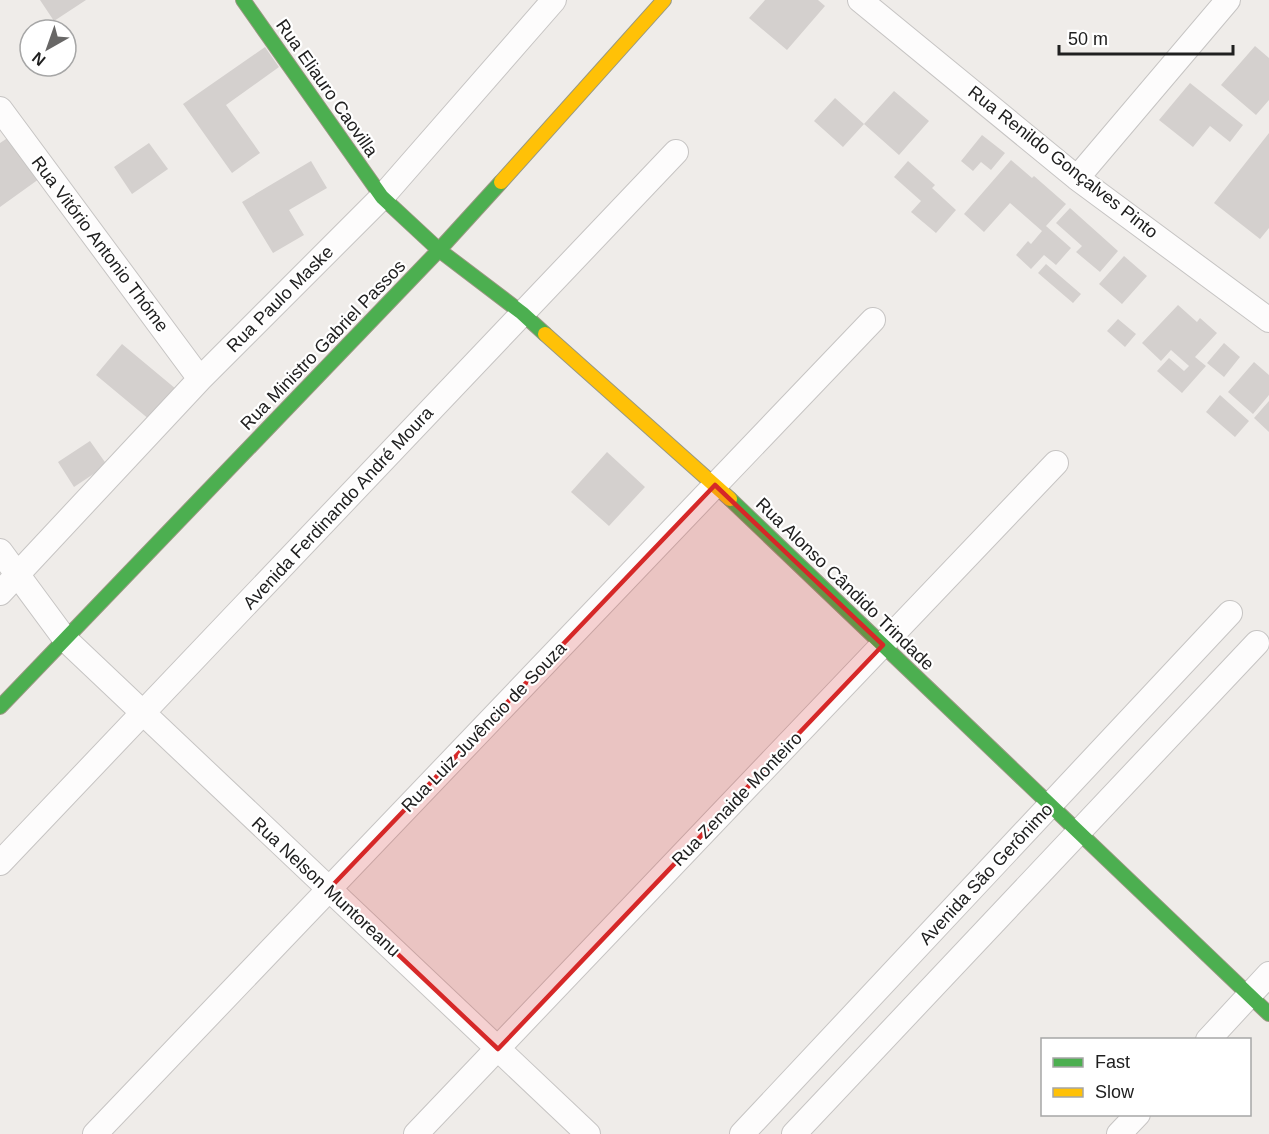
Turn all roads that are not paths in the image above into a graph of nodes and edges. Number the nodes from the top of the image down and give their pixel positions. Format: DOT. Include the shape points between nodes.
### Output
graph roads {
  1 [pos="243,0"];
  2 [pos="554,0"];
  3 [pos="664,0"];
  4 [pos="860,0"];
  5 [pos="1228,0"];
  6 [pos="0,109"];
  7 [pos="676,152"];
  8 [pos="1077,178"];
  9 [pos="382,196"];
  10 [pos="439,250"];
  11 [pos="522,313"];
  12 [pos="873,320"];
  13 [pos="1269,320"];
  14 [pos="200,379"];
  15 [pos="1056,463"];
  16 [pos="715,485"];
  17 [pos="0,551"];
  18 [pos="17,575"];
  19 [pos="0,592"];
  20 [pos="1230,613"];
  21 [pos="65,639"];
  22 [pos="1257,642"];
  23 [pos="883,645"];
  24 [pos="0,707"];
  25 [pos="143,713"];
  26 [pos="1050,806"];
  27 [pos="1078,832"];
  28 [pos="0,863"];
  29 [pos="329,889"];
  30 [pos="1269,974"];
  31 [pos="1249,995"];
  32 [pos="1269,1014"];
  33 [pos="1210,1038"];
  34 [pos="498,1049"];
  35 [pos="1136,1116"];
  36 [pos="96,1134"];
  37 [pos="416,1134"];
  38 [pos="588,1134"];
  39 [pos="742,1134"];
  40 [pos="794,1134"];
  41 [pos="1119,1134"];
  1 -- 9 [label="street, Rua Eliauro Caovilla"];
  2 -- 9 [label="street, Rua Paulo Maske"];
  3 -- 10 [label="street, Rua Ministro Gabriel Passos"];
  4 -- 8 [label="street, Rua Renildo Gonçalves Pinto"];
  5 -- 8 [label="street"];
  6 -- 14 [label="street, Rua Vitório Antonio Thóme"];
  7 -- 11 [label="street, Avenida Ferdinando André Moura"];
  8 -- 13 [label="street, Rua Renildo Gonçalves Pinto"];
  9 -- 10 [label="street, Rua Alonso Cândido Trindade"];
  9 -- 14 [label="street, Rua Paulo Maske"];
  10 -- 11 [label="street, Rua Alonso Cândido Trindade"];
  10 -- 21 [label="street, Rua Ministro Gabriel Passos"];
  11 -- 16 [label="street, Rua Alonso Cândido Trindade"];
  11 -- 25 [label="street, Avenida Ferdinando André Moura"];
  12 -- 16 [label="street, Rua Luiz Juvêncio de Souza"];
  14 -- 18 [label="street, Rua Paulo Maske"];
  15 -- 23 [label="street, Rua Zenaide Monteiro"];
  16 -- 23 [label="street, Rua Alonso Cândido Trindade"];
  16 -- 29 [label="street, Rua Luiz Juvêncio de Souza"];
  17 -- 18 [label="street, Rua Nelson Muntoreanu"];
  18 -- 19 [label="street, Rua Paulo Maske"];
  18 -- 21 [label="street, Rua Nelson Muntoreanu"];
  20 -- 26 [label="street, Avenida São Gerônimo"];
  21 -- 24 [label="street, Rua Ministro Gabriel Passos"];
  21 -- 25 [label="street, Rua Nelson Muntoreanu"];
  22 -- 27 [label="street"];
  23 -- 26 [label="street, Rua Alonso Cândido Trindade"];
  23 -- 34 [label="street, Rua Zenaide Monteiro"];
  25 -- 28 [label="street, Avenida Ferdinando André Moura"];
  25 -- 29 [label="street, Rua Nelson Muntoreanu"];
  26 -- 27 [label="street, Rua Alonso Cândido Trindade"];
  26 -- 39 [label="street, Avenida São Gerônimo"];
  27 -- 31 [label="street, Rua Alonso Cândido Trindade"];
  27 -- 40 [label="street"];
  29 -- 34 [label="street, Rua Nelson Muntoreanu"];
  29 -- 36 [label="street, Rua Luiz Juvêncio de Souza"];
  30 -- 31 [label="street"];
  31 -- 32 [label="street, Rua Alonso Cândido Trindade"];
  31 -- 33 [label="street"];
  34 -- 37 [label="street, Rua Zenaide Monteiro"];
  34 -- 38 [label="street, Rua Nelson Muntoreanu"];
  35 -- 41 [label="street"];
}
